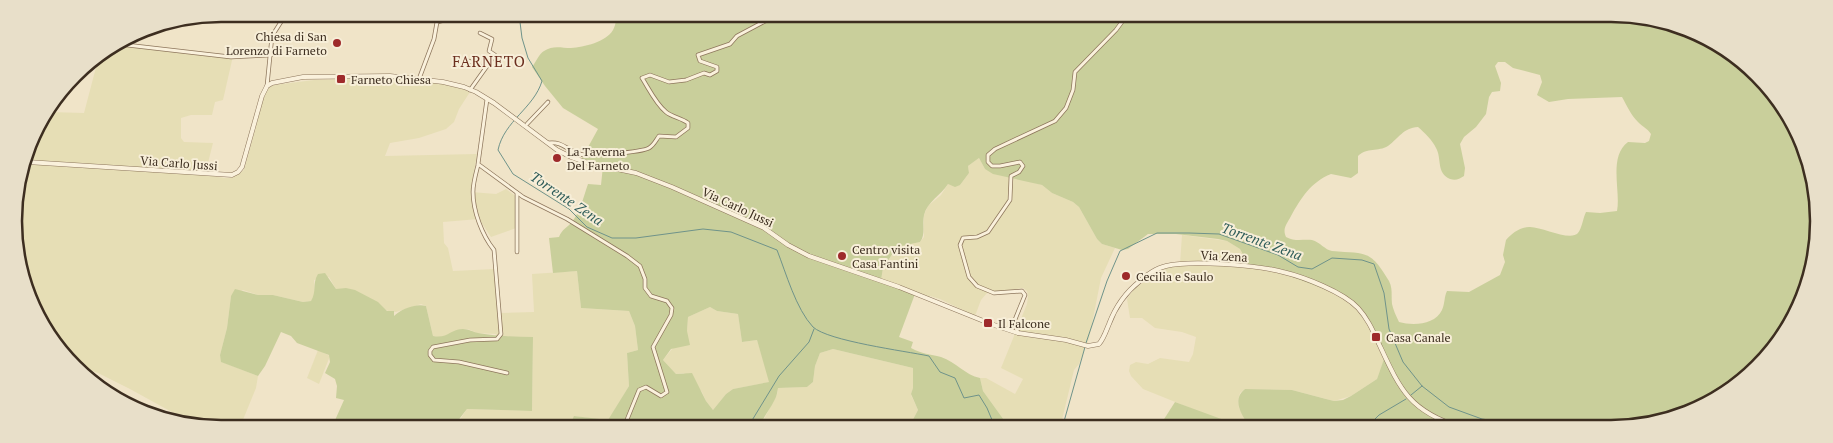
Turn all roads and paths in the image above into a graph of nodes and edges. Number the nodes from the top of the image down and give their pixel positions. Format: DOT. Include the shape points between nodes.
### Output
graph roads {
  1 [pos="281,22"];
  2 [pos="438,22"];
  3 [pos="763,22"];
  4 [pos="1122,22"];
  5 [pos="480,33"];
  6 [pos="129,45"];
  7 [pos="271,55"];
  8 [pos="469,61"];
  9 [pos="486,68"];
  10 [pos="419,79"];
  11 [pos="267,86"];
  12 [pos="470,90"];
  13 [pos="487,98"];
  14 [pos="548,102"];
  15 [pos="527,124"];
  16 [pos="548,143"];
  17 [pos="32,162"];
  18 [pos="478,164"];
  19 [pos="517,193"];
  20 [pos="517,252"];
  21 [pos="1018,333"];
  22 [pos="1076,342"];
  23 [pos="507,374"];
  24 [pos="627,420"];
  25 [pos="1441,420"];
  1 -- 7 [label="street, Via Carlo Jussi" via="272,36"];
  2 -- 10 [label="street"];
  3 -- 16 [label="street" via="737,36 730,44 698,56 700,61 716,67 717,71 710,75 704,73 669,82 650,76 642,78 666,112 688,123 688,128 676,137 659,136 652,147 643,151 594,156 580,154 558,142"];
  4 -- 21 [label="street" via="1075,72 1066,108 1055,121 994,149 988,155 992,166 1020,162 1023,166 1012,176 1010,200 988,232 963,238 960,245 969,277 977,286 994,293 1022,291 1025,295 1014,322"];
  5 -- 9 [label="street" via="492,39 489,50 495,55"];
  6 -- 7 [label="street" via="231,57"];
  7 -- 11 [label="street, Via Carlo Jussi"];
  8 -- 9 [label="street"];
  9 -- 12 [label="street"];
  10 -- 11 [label="street, Via Carlo Jussi" via="303,77 272,82"];
  10 -- 12 [label="street, Via Carlo Jussi"];
  11 -- 17 [label="street, Via Carlo Jussi" via="242,167 232,175"];
  12 -- 13 [label="street, Via Carlo Jussi"];
  13 -- 16 [label="street, Via Carlo Jussi"];
  13 -- 18 [label="street"];
  14 -- 15 [label="street"];
  16 -- 21 [label="street, Via Carlo Jussi" via="571,157 636,173 672,187 764,228 809,256"];
  18 -- 19 [label="street"];
  18 -- 23 [label="street" via="473,197 494,250 501,334 497,338 433,347 430,356 434,360 459,362"];
  19 -- 20 [label="street"];
  19 -- 24 [label="street" via="627,256 640,266 645,288 651,296 667,301 672,308 653,347 667,392 662,396 646,387 639,390"];
  21 -- 22 [label="street, Via Carlo Jussi"];
  22 -- 25 [label="street, Via Zena" via="1088,346 1100,344 1117,307 1131,289 1163,267 1205,264 1284,272 1350,300 1369,322 1390,370 1404,391 1425,411"];
}
